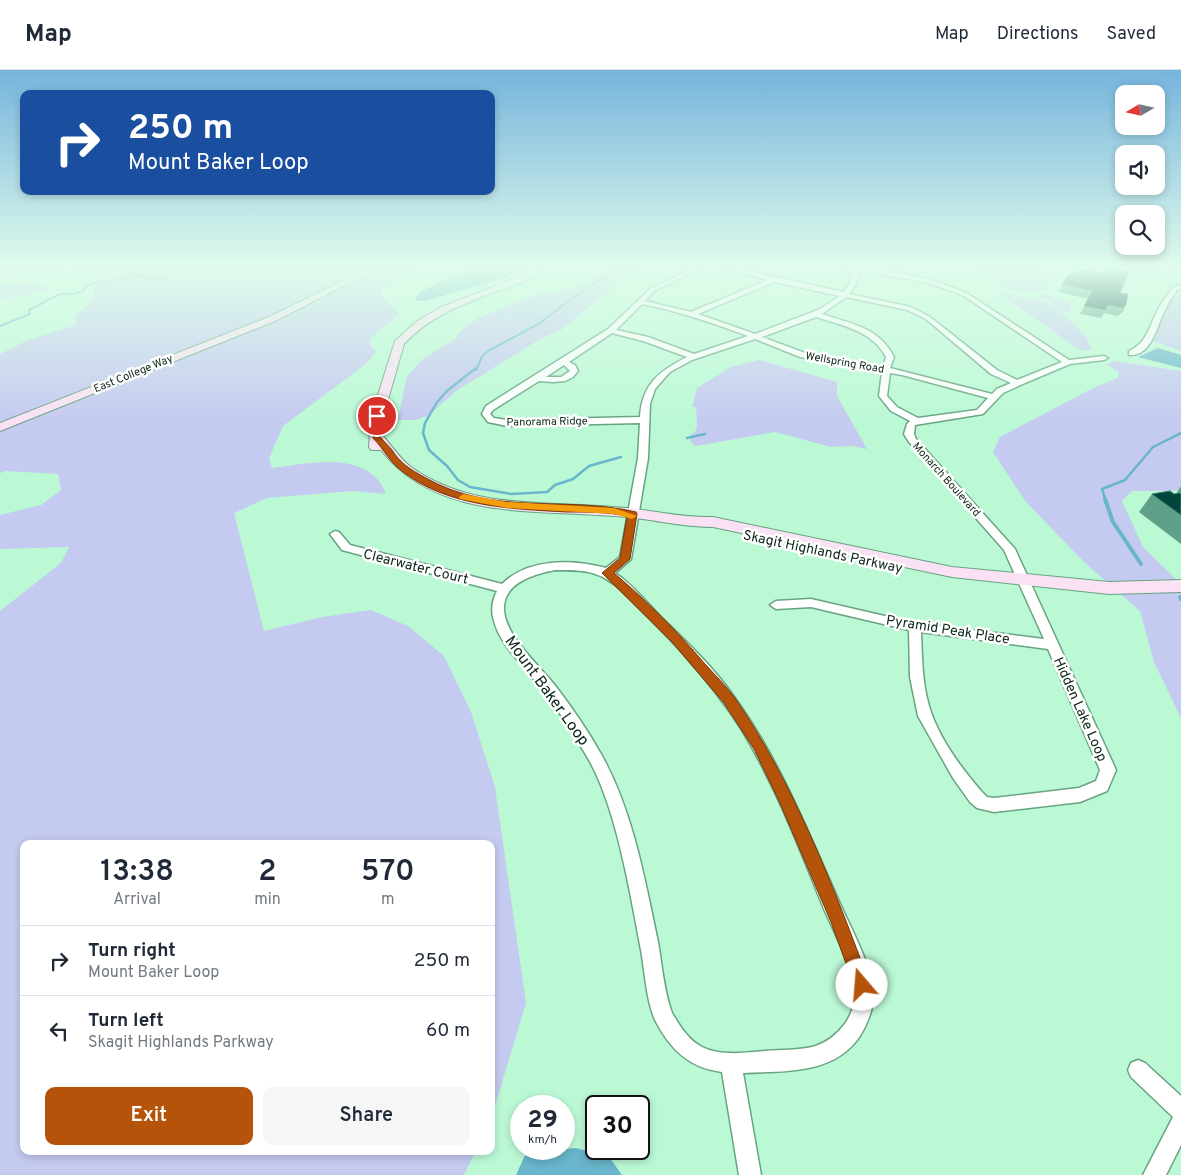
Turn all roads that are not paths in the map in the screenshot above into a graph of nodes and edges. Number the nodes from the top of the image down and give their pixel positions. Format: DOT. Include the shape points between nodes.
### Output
graph roads {
  1 [pos="271,320"];
  2 [pos="425,320"];
  3 [pos="623,320"];
  4 [pos="708,320"];
  5 [pos="802,320"];
  6 [pos="831,320"];
  7 [pos="927,320"];
  8 [pos="1002,320"];
  9 [pos="1157,320"];
  10 [pos="611,331"];
  11 [pos="753,336"];
  12 [pos="1132,353"];
  13 [pos="692,356"];
  14 [pos="1104,358"];
  15 [pos="564,362"];
  16 [pos="1068,362"];
  17 [pos="886,370"];
  18 [pos="538,378"];
  19 [pos="1017,383"];
  20 [pos="994,397"];
  21 [pos="646,420"];
  22 [pos="917,421"];
  23 [pos="0,427"];
  24 [pos="633,514"];
  25 [pos="335,534"];
  26 [pos="607,573"];
  27 [pos="1181,579"];
  28 [pos="1024,581"];
  29 [pos="1098,586"];
  30 [pos="1181,586"];
  31 [pos="504,589"];
  32 [pos="776,605"];
  33 [pos="915,627"];
  34 [pos="1052,645"];
  35 [pos="731,1063"];
  36 [pos="1138,1070"];
  37 [pos="1181,1110"];
  38 [pos="1181,1123"];
  39 [pos="750,1175"];
  40 [pos="1154,1175"];
  1 -- 23 [label="street, East College Way"];
  2 -- 24 [label="street, Skagit Highlands Parkway" via="399,343 377,416 377,448 385,462 416,486 450,500 486,509 596,516"];
  3 -- 10 [label="street, Panorama Ridge"];
  4 -- 11 [label="street, Wellspring Road"];
  5 -- 11 [label="street"];
  6 -- 17 [label="street" via="865,331 884,344 890,357"];
  7 -- 19 [label="street" via="994,372"];
  8 -- 16 [label="street"];
  9 -- 12 [label="street" via="1150,340"];
  10 -- 13 [label="street"];
  10 -- 15 [label="street, Panorama Ridge"];
  11 -- 13 [label="street"];
  11 -- 17 [label="street, Wellspring Road" via="803,355"];
  13 -- 21 [label="street" via="657,381 647,397"];
  14 -- 16 [label="street, Monarch Boulevard"];
  15 -- 18 [label="street, Panorama Ridge"];
  15 -- 18 [label="street" via="572,367 571,375 558,380"];
  16 -- 19 [label="street, Monarch Boulevard"];
  17 -- 20 [label="street, Wellspring Road"];
  17 -- 22 [label="street" via="883,396 894,409"];
  18 -- 21 [label="street, Panorama Ridge" via="489,408 488,417 507,423"];
  19 -- 20 [label="street, Monarch Boulevard"];
  20 -- 22 [label="street, Monarch Boulevard" via="980,412"];
  21 -- 24 [label="street"];
  22 -- 28 [label="street, Monarch Boulevard" via="911,424 909,434 912,440 1009,549"];
  24 -- 26 [label="street" via="625,559"];
  24 -- 28 [label="street, Skagit Highlands Parkway" via="695,523 913,571 952,572"];
  25 -- 31 [label="street, Clearwater Court" via="346,548"];
  26 -- 31 [label="street, Mount Baker Loop" via="555,566 522,574"];
  26 -- 35 [label="street, Mount Baker Loop" via="676,639 729,700 758,745 786,799 839,922 865,996 856,1027 838,1047 810,1059"];
  27 -- 29 [label="street, Skagit Highlands Parkway" via="1111,582"];
  28 -- 29 [label="street, Skagit Highlands Parkway"];
  28 -- 34 [label="street"];
  29 -- 30 [label="street, Skagit Highlands Parkway"];
  31 -- 35 [label="street, Mount Baker Loop" via="498,606 503,628 552,691 596,759 616,808 633,865 662,1013 672,1033 686,1048 701,1057"];
  32 -- 33 [label="street, Pyramid Peak Place" via="811,602"];
  33 -- 34 [label="street, Pyramid Peak Place"];
  33 -- 34 [label="street, Hidden Lake Loop" via="915,656 922,707 933,734 969,790 983,803 994,805 1080,795 1102,786 1108,770"];
  35 -- 39 [label="street"];
  36 -- 37 [label="street"];
  38 -- 40 [label="street"];
}
